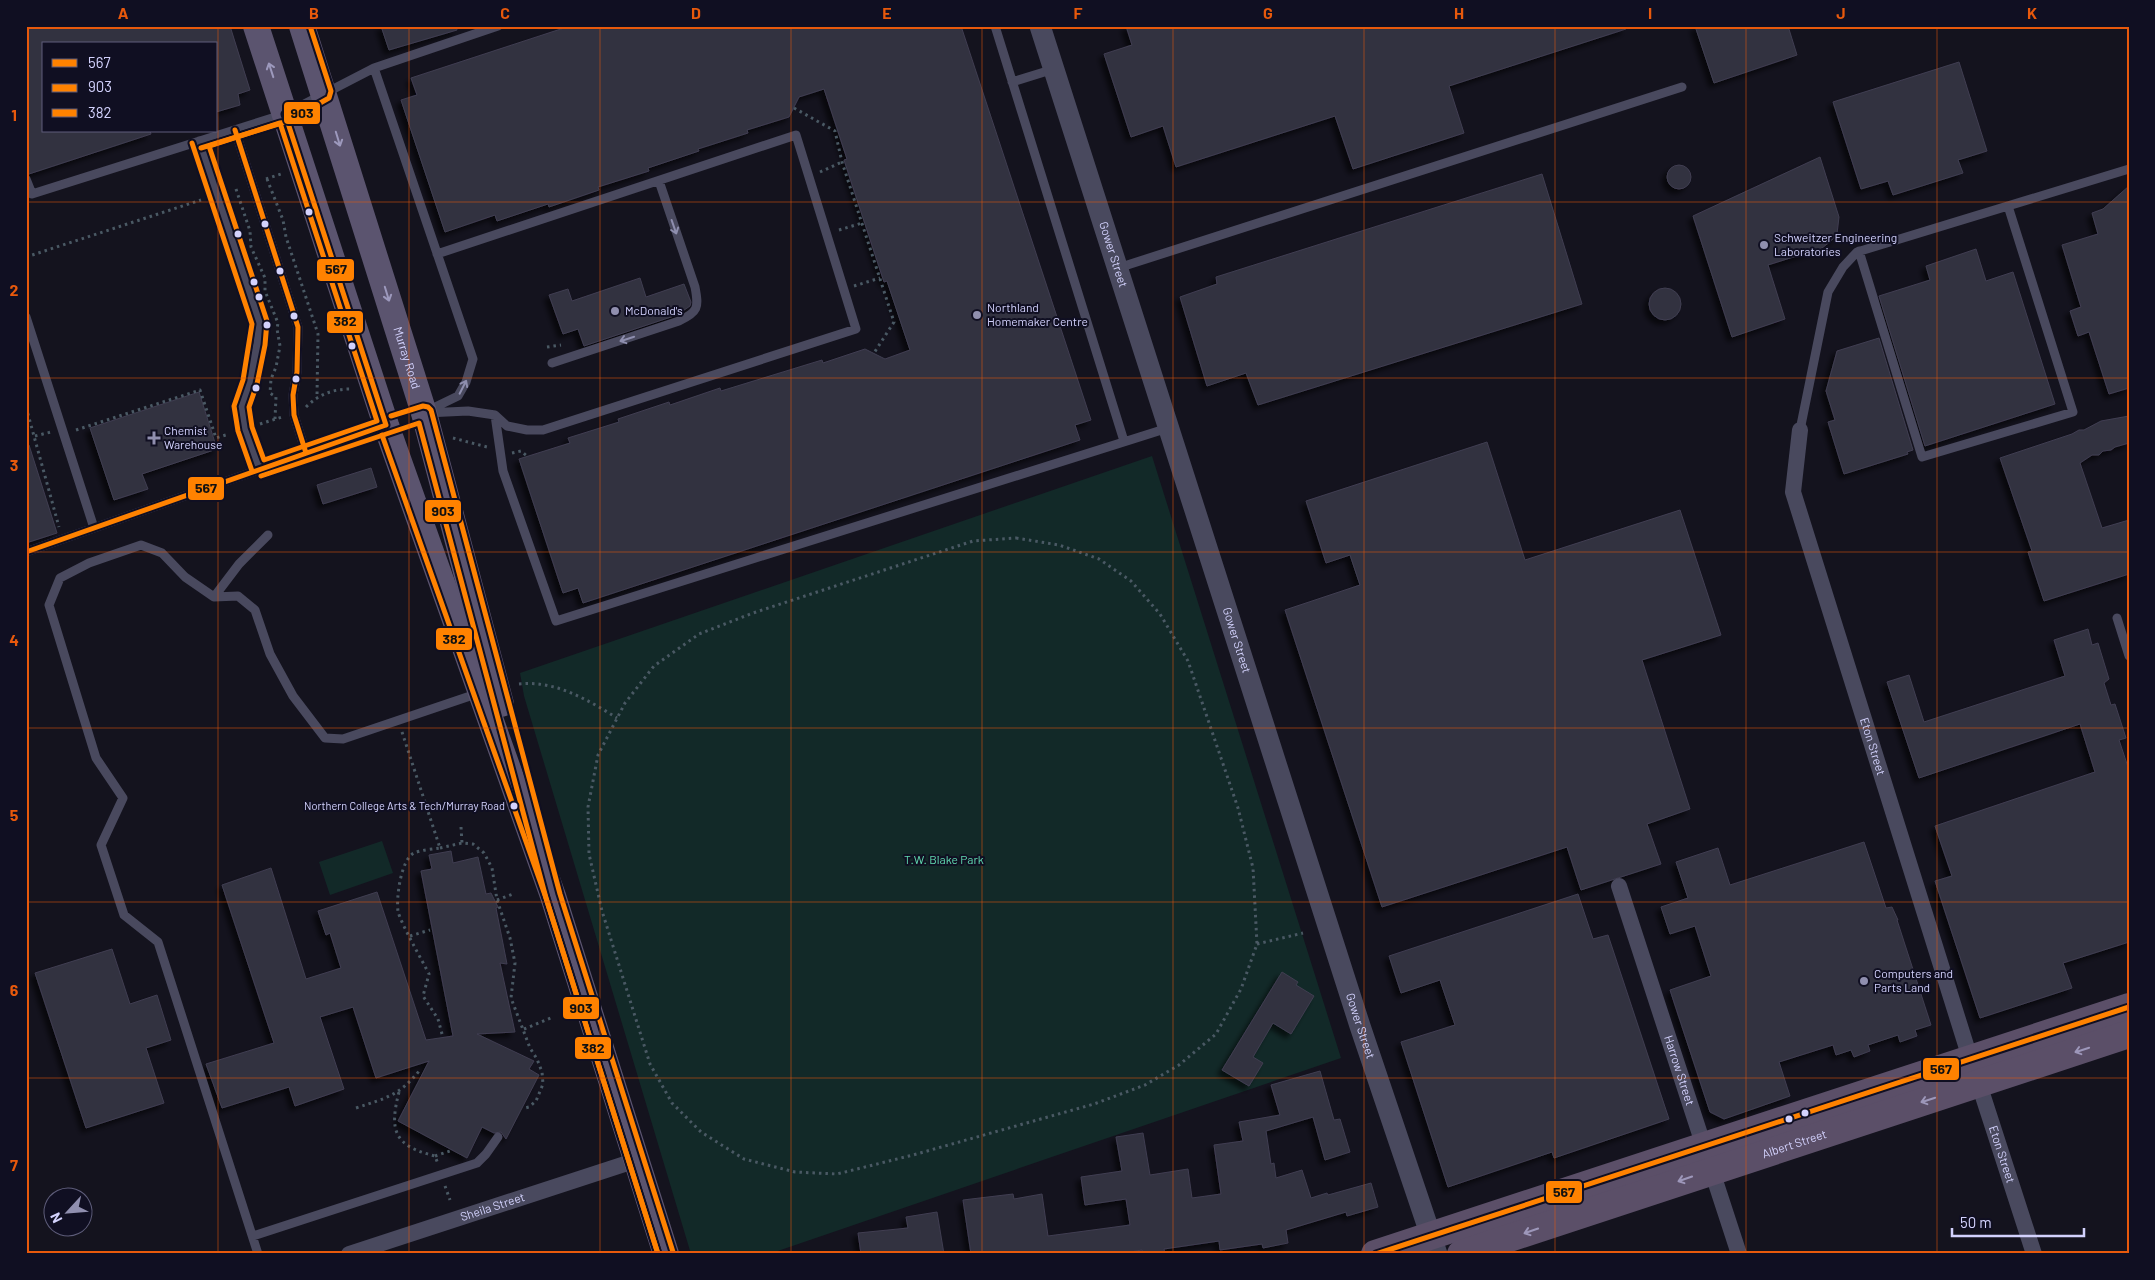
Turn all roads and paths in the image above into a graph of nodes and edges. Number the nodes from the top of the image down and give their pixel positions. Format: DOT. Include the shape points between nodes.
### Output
graph roads {
  1 [pos="256,26"];
  2 [pos="302,26"];
  3 [pos="498,26"];
  4 [pos="995,26"];
  5 [pos="1040,26"];
  6 [pos="374,68"];
  7 [pos="1054,69"];
  8 [pos="1012,82"];
  9 [pos="1682,87"];
  10 [pos="324,93"];
  11 [pos="794,108"];
  12 [pos="285,114"];
  13 [pos="235,130"];
  14 [pos="199,141"];
  15 [pos="842,162"];
  16 [pos="2129,169"];
  17 [pos="282,174"];
  18 [pos="809,177"];
  19 [pos="26,179"];
  20 [pos="262,180"];
  21 [pos="659,180"];
  22 [pos="201,200"];
  23 [pos="2008,206"];
  24 [pos="862,223"];
  25 [pos="826,233"];
  26 [pos="1859,251"];
  27 [pos="437,254"];
  28 [pos="26,257"];
  29 [pos="1118,268"];
  30 [pos="880,278"];
  31 [pos="844,289"];
  32 [pos="26,317"];
  33 [pos="874,353"];
  34 [pos="552,364"];
  35 [pos="352,389"];
  36 [pos="26,407"];
  37 [pos="303,409"];
  38 [pos="424,413"];
  39 [pos="495,415"];
  40 [pos="283,416"];
  41 [pos="260,424"];
  42 [pos="386,425"];
  43 [pos="1168,428"];
  44 [pos="76,430"];
  45 [pos="1800,430"];
  46 [pos="52,431"];
  47 [pos="230,434"];
  48 [pos="35,436"];
  49 [pos="1124,441"];
  50 [pos="306,453"];
  51 [pos="259,469"];
  52 [pos="94,528"];
  53 [pos="59,529"];
  54 [pos="268,535"];
  55 [pos="26,552"];
  56 [pos="214,597"];
  57 [pos="2117,618"];
  58 [pos="2129,656"];
  59 [pos="519,684"];
  60 [pos="481,692"];
  61 [pos="617,718"];
  62 [pos="400,726"];
  63 [pos="461,827"];
  64 [pos="462,843"];
  65 [pos="440,848"];
  66 [pos="1619,886"];
  67 [pos="513,894"];
  68 [pos="553,896"];
  69 [pos="497,900"];
  70 [pos="430,930"];
  71 [pos="1303,933"];
  72 [pos="410,936"];
  73 [pos="1257,944"];
  74 [pos="2129,1007"];
  75 [pos="553,1017"];
  76 [pos="524,1029"];
  77 [pos="442,1034"];
  78 [pos="2129,1034"];
  79 [pos="420,1070"];
  80 [pos="1975,1071"];
  81 [pos="399,1092"];
  82 [pos="1838,1102"];
  83 [pos="356,1108"];
  84 [pos="525,1108"];
  85 [pos="1846,1127"];
  86 [pos="1757,1128"];
  87 [pos="498,1137"];
  88 [pos="450,1151"];
  89 [pos="1765,1154"];
  90 [pos="435,1156"];
  91 [pos="1708,1158"];
  92 [pos="637,1160"];
  93 [pos="440,1169"];
  94 [pos="444,1181"];
  95 [pos="450,1200"];
  96 [pos="252,1236"];
  97 [pos="1434,1244"];
  98 [pos="258,1254"];
  99 [pos="349,1254"];
  100 [pos="666,1254"];
  101 [pos="1375,1254"];
  102 [pos="1461,1254"];
  103 [pos="1739,1254"];
  104 [pos="2034,1254"];
  12 -- 1 [label="main road, Murray Road, one-way"];
  2 -- 10 [label="main road, Murray Road"];
  3 -- 6 [label="lane"];
  4 -- 8 [label="lane"];
  5 -- 7 [label="street, Gower Street"];
  6 -- 10 [label="lane"];
  6 -- 27 [label="lane"];
  7 -- 8 [label="lane"];
  7 -- 29 [label="street, Gower Street"];
  8 -- 49 [label="lane"];
  9 -- 29 [label="lane"];
  10 -- 12 [label="lane"];
  10 -- 38 [label="main road, Murray Road, one-way"];
  11 -- 15 [label="path" via="835,131"];
  12 -- 13 [label="lane"];
  12 -- 42 [label="main road, Murray Road"];
  13 -- 14 [label="lane"];
  13 -- 50 [label="lane" via="298,327 294,416"];
  14 -- 19 [label="lane" via="32,194"];
  14 -- 51 [label="lane" via="260,323 251,374 241,406"];
  15 -- 18 [label="path"];
  15 -- 24 [label="path"];
  16 -- 23 [label="lane"];
  17 -- 20 [label="path"];
  18 -- 21 [label="lane" via="796,135"];
  18 -- 25 [label="lane"];
  21 -- 27 [label="lane"];
  21 -- 34 [label="lane, one-way" via="695,287 696,309 692,315 679,321"];
  22 -- 28 [label="path"];
  23 -- 26 [label="lane"];
  23 -- 26 [label="lane" via="2074,412 1922,457"];
  24 -- 25 [label="path"];
  24 -- 30 [label="path"];
  25 -- 31 [label="lane"];
  26 -- 45 [label="lane" via="1843,267 1828,292"];
  38 -- 27 [label="lane, one-way" via="458,396 473,359"];
  29 -- 43 [label="street, Gower Street"];
  30 -- 31 [label="path"];
  30 -- 33 [label="path" via="894,322"];
  31 -- 39 [label="lane" via="856,329 543,430 507,426"];
  32 -- 52 [label="lane"];
  35 -- 37 [label="path" via="337,389 317,396"];
  36 -- 48 [label="path"];
  38 -- 39 [label="lane" via="468,411"];
  38 -- 42 [label="main road"];
  38 -- 68 [label="main road, Murray Road"];
  39 -- 49 [label="lane" via="503,470 556,621"];
  40 -- 41 [label="path"];
  42 -- 50 [label="lane"];
  42 -- 60 [label="main road, Murray Road"];
  43 -- 49 [label="lane"];
  43 -- 97 [label="street, Gower Street" via="1360,1026"];
  44 -- 47 [label="path" via="200,390 216,438"];
  45 -- 80 [label="street, Eton Street" via="1793,492"];
  46 -- 48 [label="path"];
  48 -- 53 [label="path"];
  50 -- 51 [label="lane"];
  51 -- 52 [label="lane"];
  52 -- 55 [label="lane"];
  54 -- 56 [label="lane" via="239,564"];
  56 -- 60 [label="lane" via="238,596 255,610 270,654 292,696 326,738 343,739"];
  56 -- 96 [label="lane" via="185,577 162,553 141,545 88,562 60,578 49,605 96,758 123,798 101,845 124,915 158,942"];
  57 -- 58 [label="lane"];
  59 -- 61 [label="path" via="560,688 596,704"];
  60 -- 68 [label="main road, Murray Road"];
  61 -- 73 [label="path" via="654,666 699,634 753,613 973,541 1016,538 1059,545 1091,556 1131,581 1160,614 1188,661 1238,808 1253,868"];
  61 -- 73 [label="path" via="598,755 588,807 589,854 602,912 650,1064 672,1103 701,1132 744,1159 795,1172 837,1174 1094,1104 1145,1085 1180,1065 1216,1034 1241,989"];
  62 -- 65 [label="path"];
  63 -- 64 [label="path"];
  64 -- 65 [label="path"];
  64 -- 69 [label="path" via="473,844 484,853 492,868"];
  65 -- 72 [label="path" via="414,853 404,864 398,912"];
  66 -- 91 [label="street, Harrow Street"];
  67 -- 69 [label="path"];
  68 -- 92 [label="main road, Murray Road"];
  69 -- 76 [label="path" via="515,963 511,998"];
  70 -- 72 [label="path"];
  71 -- 73 [label="path"];
  72 -- 77 [label="path" via="429,974 424,996 438,1019"];
  74 -- 80 [label="highway, Albert Street"];
  75 -- 76 [label="path"];
  76 -- 84 [label="path" via="542,1072 543,1084 536,1101"];
  78 -- 80 [label="highway, Albert Street, one-way"];
  79 -- 81 [label="path"];
  80 -- 82 [label="highway, Albert Street"];
  80 -- 85 [label="highway, Albert Street, one-way"];
  80 -- 104 [label="street, Eton Street"];
  81 -- 83 [label="path"];
  81 -- 90 [label="path" via="394,1125 398,1135 406,1145"];
  82 -- 85 [label="highway"];
  82 -- 86 [label="highway, Albert Street"];
  85 -- 89 [label="highway, Albert Street"];
  86 -- 89 [label="highway"];
  86 -- 91 [label="highway, Albert Street"];
  87 -- 96 [label="lane" via="477,1162"];
  88 -- 90 [label="path"];
  89 -- 91 [label="highway, Albert Street"];
  90 -- 93 [label="path"];
  91 -- 97 [label="highway, Albert Street"];
  91 -- 102 [label="highway, Albert Street, one-way"];
  91 -- 103 [label="street, Harrow Street"];
  92 -- 99 [label="street, Sheila Street"];
  92 -- 100 [label="main road, Murray Road"];
  94 -- 95 [label="path"];
  96 -- 98 [label="lane"];
  97 -- 101 [label="highway, Albert Street"];
}
